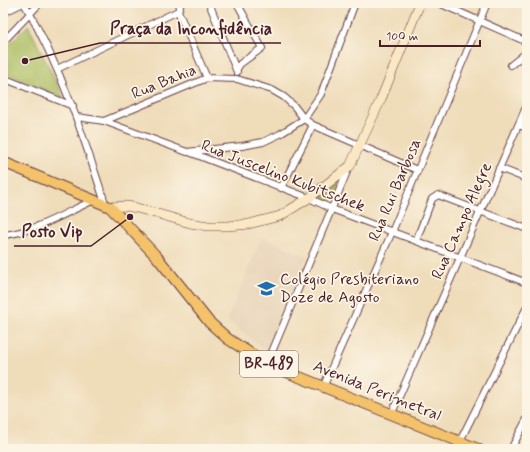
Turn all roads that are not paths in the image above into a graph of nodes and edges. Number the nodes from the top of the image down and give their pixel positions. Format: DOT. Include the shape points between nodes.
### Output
graph roads {
  1 [pos="23,3"];
  2 [pos="40,3"];
  3 [pos="182,3"];
  4 [pos="209,3"];
  5 [pos="237,3"];
  6 [pos="355,3"];
  7 [pos="420,3"];
  8 [pos="439,3"];
  9 [pos="487,3"];
  10 [pos="178,11"];
  11 [pos="3,13"];
  12 [pos="30,13"];
  13 [pos="479,21"];
  14 [pos="3,42"];
  15 [pos="527,42"];
  16 [pos="527,52"];
  17 [pos="511,64"];
  18 [pos="57,69"];
  19 [pos="237,70"];
  20 [pos="3,78"];
  21 [pos="207,78"];
  22 [pos="238,79"];
  23 [pos="527,105"];
  24 [pos="73,106"];
  25 [pos="77,117"];
  26 [pos="304,119"];
  27 [pos="104,121"];
  28 [pos="313,125"];
  29 [pos="518,125"];
  30 [pos="527,128"];
  31 [pos="360,145"];
  32 [pos="187,152"];
  33 [pos="3,162"];
  34 [pos="350,166"];
  35 [pos="499,168"];
  36 [pos="418,170"];
  37 [pos="527,179"];
  38 [pos="281,188"];
  39 [pos="309,198"];
  40 [pos="94,200"];
  41 [pos="108,206"];
  42 [pos="332,209"];
  43 [pos="480,211"];
  44 [pos="527,229"];
  45 [pos="392,232"];
  46 [pos="3,235"];
  47 [pos="416,241"];
  48 [pos="460,257"];
  49 [pos="527,283"];
  50 [pos="527,307"];
  51 [pos="268,364"];
  52 [pos="324,385"];
  53 [pos="392,413"];
  54 [pos="527,419"];
  55 [pos="458,445"];
  56 [pos="478,449"];
  57 [pos="510,449"];
  1 -- 11 [label="street"];
  1 -- 12 [label="street"];
  2 -- 12 [label="street"];
  3 -- 10 [label="street"];
  4 -- 19 [label="street"];
  5 -- 19 [label="street" via="262,48 240,64"];
  6 -- 26 [label="street" via="321,94"];
  7 -- 31 [label="street"];
  8 -- 13 [label="street"];
  9 -- 13 [label="street, Rua Rui Barbosa"];
  10 -- 18 [label="street"];
  10 -- 21 [label="street"];
  12 -- 14 [label="street"];
  12 -- 18 [label="street"];
  13 -- 15 [label="street"];
  13 -- 36 [label="street, Rua Rui Barbosa"];
  16 -- 17 [label="street"];
  18 -- 24 [label="street"];
  19 -- 22 [label="street"];
  20 -- 24 [label="street"];
  21 -- 22 [label="street, Rua Bahia"];
  21 -- 27 [label="street, Rua Bahia"];
  22 -- 26 [label="street, Rua Bahia" via="272,90 284,97"];
  23 -- 29 [label="street, Rua Campo Alegre"];
  24 -- 25 [label="street"];
  25 -- 27 [label="street, Rua Juscelino Kubitschek"];
  25 -- 41 [label="street"];
  26 -- 28 [label="street, Rua Bahia"];
  26 -- 32 [label="street" via="263,142"];
  27 -- 32 [label="street, Rua Juscelino Kubitschek"];
  28 -- 31 [label="street, Rua Bahia"];
  28 -- 38 [label="street"];
  29 -- 30 [label="street"];
  29 -- 35 [label="street, Rua Campo Alegre"];
  31 -- 34 [label="street"];
  31 -- 36 [label="street, Rua Bahia"];
  32 -- 38 [label="street, Rua Juscelino Kubitschek"];
  33 -- 40 [label="main road, Avenida Perimetral / BR-489"];
  34 -- 39 [label="street"];
  34 -- 42 [label="street"];
  35 -- 37 [label="street"];
  35 -- 43 [label="street, Rua Campo Alegre"];
  36 -- 45 [label="street, Rua Rui Barbosa"];
  38 -- 39 [label="street, Rua Juscelino Kubitschek"];
  39 -- 41 [label="street" via="280,216 249,224 228,226 190,223 127,206"];
  39 -- 42 [label="street, Rua Juscelino Kubitschek"];
  40 -- 41 [label="main road, Avenida Perimetral / BR-489"];
  40 -- 46 [label="street" via="24,231"];
  41 -- 51 [label="main road, Avenida Perimetral / BR-489" via="157,257 209,322 228,339"];
  42 -- 45 [label="street, Rua Juscelino Kubitschek"];
  42 -- 51 [label="street"];
  43 -- 44 [label="street"];
  43 -- 47 [label="street" via="434,196"];
  43 -- 48 [label="street, Rua Campo Alegre"];
  45 -- 47 [label="street, Rua Juscelino Kubitschek"];
  45 -- 52 [label="street, Rua Rui Barbosa"];
  47 -- 48 [label="street, Rua Juscelino Kubitschek"];
  48 -- 49 [label="street, Rua Juscelino Kubitschek"];
  48 -- 53 [label="street, Rua Campo Alegre"];
  50 -- 55 [label="street"];
  51 -- 52 [label="main road, Avenida Perimetral / BR-489"];
  52 -- 53 [label="main road, Avenida Perimetral / BR-489"];
  53 -- 55 [label="main road, Avenida Perimetral / BR-489"];
  54 -- 57 [label="street"];
  55 -- 56 [label="main road, Avenida Perimetral / BR-489"];
}
